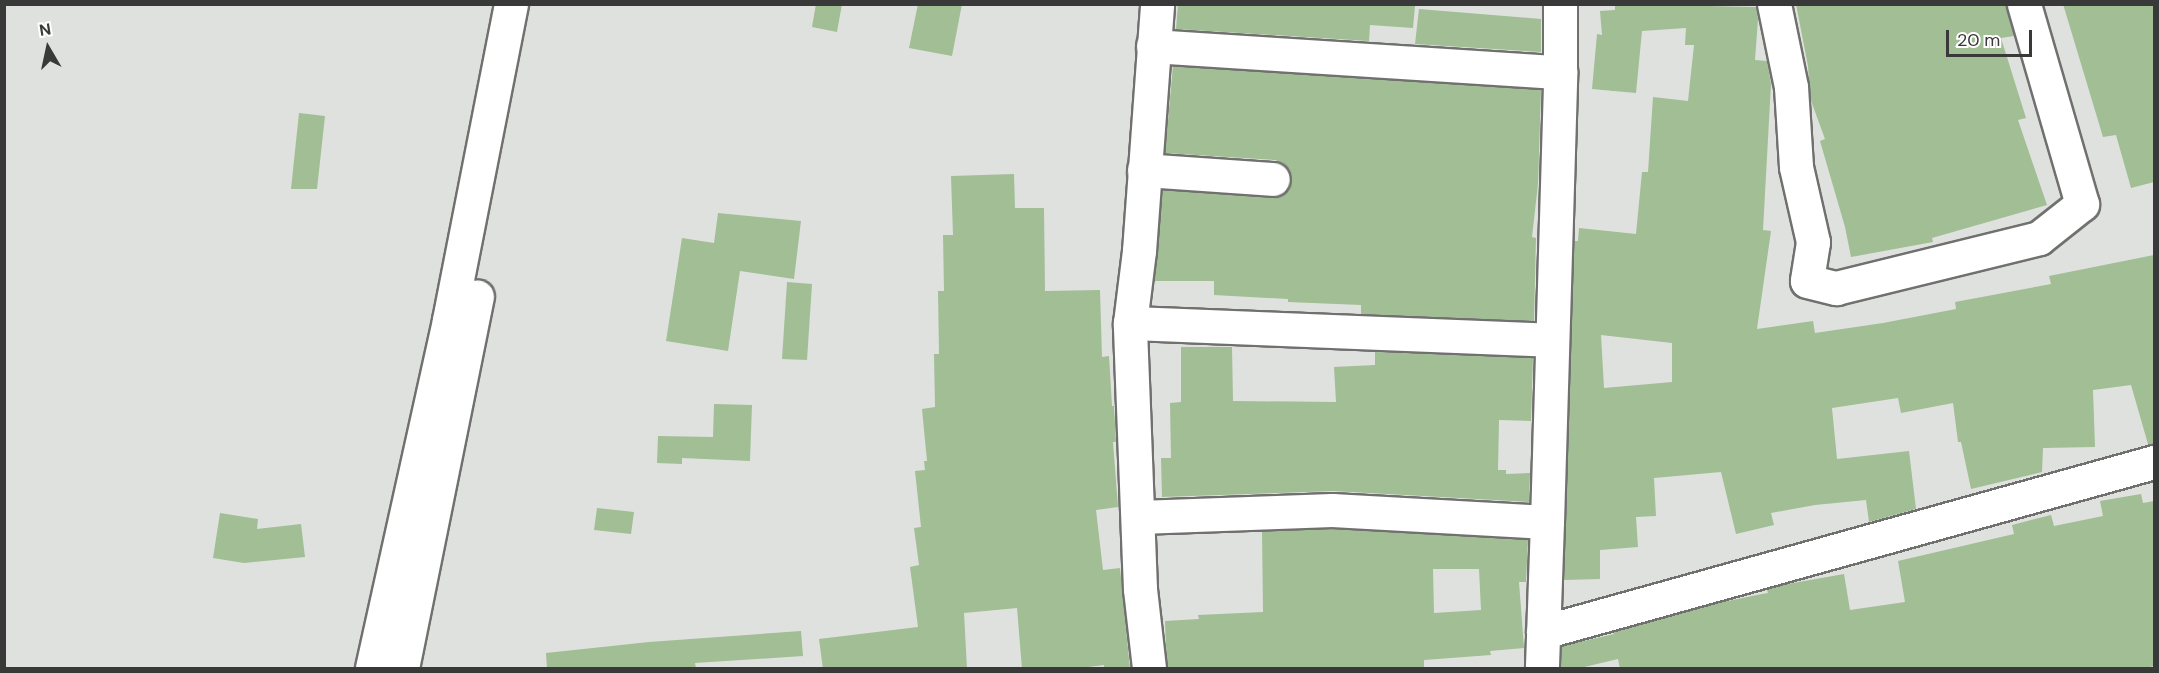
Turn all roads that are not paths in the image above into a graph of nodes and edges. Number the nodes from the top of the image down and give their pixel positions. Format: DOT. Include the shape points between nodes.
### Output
graph roads {
  1 [pos="511,4"];
  2 [pos="534,4"];
  3 [pos="1157,4"];
  4 [pos="1560,4"];
  5 [pos="1774,4"];
  6 [pos="2024,4"];
  7 [pos="1153,46"];
  8 [pos="1560,72"];
  9 [pos="1144,170"];
  10 [pos="1273,179"];
  11 [pos="1130,322"];
  12 [pos="1552,340"];
  13 [pos="2154,462"];
  14 [pos="1139,517"];
  15 [pos="1547,522"];
  16 [pos="1543,632"];
  17 [pos="372,669"];
  18 [pos="402,669"];
  19 [pos="1149,669"];
  20 [pos="1542,669"];
  1 -- 17 [label="street" via="450,320"];
  2 -- 18 [label="street"];
  3 -- 7 [label="street"];
  4 -- 8 [label="street"];
  5 -- 6 [label="street" via="1791,87 1796,167 1812,242 1807,281 1836,288 2039,238 2082,204"];
  7 -- 8 [label="street"];
  7 -- 9 [label="street"];
  8 -- 12 [label="street"];
  9 -- 10 [label="street"];
  9 -- 11 [label="street"];
  11 -- 12 [label="street"];
  11 -- 14 [label="street"];
  12 -- 15 [label="street"];
  13 -- 16 [label="street"];
  14 -- 15 [label="street" via="1332,510"];
  14 -- 19 [label="street" via="1140,589"];
  15 -- 16 [label="street"];
  16 -- 20 [label="street"];
}
